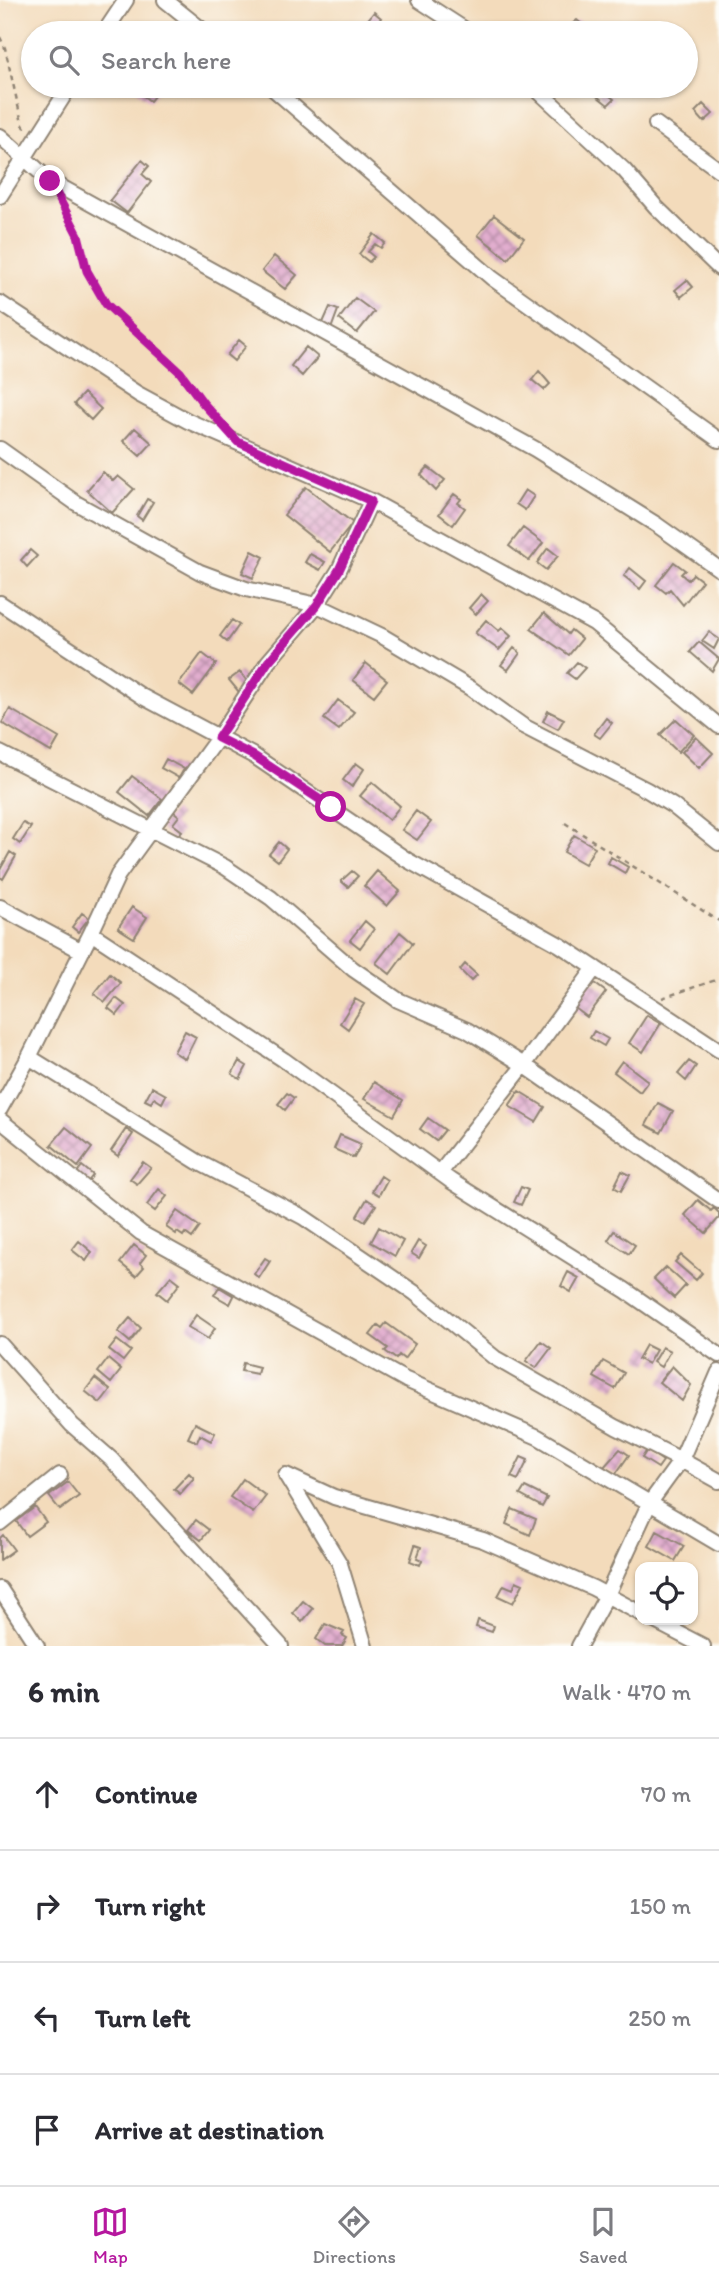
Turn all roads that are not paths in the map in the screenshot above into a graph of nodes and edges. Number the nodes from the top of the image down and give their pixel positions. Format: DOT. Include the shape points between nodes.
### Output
graph roads {
  1 [pos="126,0"];
  2 [pos="165,0"];
  3 [pos="419,0"];
  4 [pos="112,21"];
  5 [pos="191,21"];
  6 [pos="451,21"];
  7 [pos="62,98"];
  8 [pos="284,98"];
  9 [pos="546,98"];
  10 [pos="656,124"];
  11 [pos="0,136"];
  12 [pos="24,158"];
  13 [pos="719,170"];
  14 [pos="0,196"];
  15 [pos="719,268"];
  16 [pos="0,303"];
  17 [pos="719,440"];
  18 [pos="0,449"];
  19 [pos="371,501"];
  20 [pos="719,569"];
  21 [pos="0,603"];
  22 [pos="317,605"];
  23 [pos="719,726"];
  24 [pos="218,738"];
  25 [pos="0,753"];
  26 [pos="149,829"];
  27 [pos="719,843"];
  28 [pos="0,907"];
  29 [pos="91,933"];
  30 [pos="80,950"];
  31 [pos="595,968"];
  32 [pos="719,1049"];
  33 [pos="29,1057"];
  34 [pos="524,1065"];
  35 [pos="0,1109"];
  36 [pos="0,1120"];
  37 [pos="440,1173"];
  38 [pos="719,1201"];
  39 [pos="0,1344"];
  40 [pos="719,1355"];
  41 [pos="719,1372"];
  42 [pos="681,1460"];
  43 [pos="60,1475"];
  44 [pos="719,1481"];
  45 [pos="649,1504"];
  46 [pos="0,1522"];
  47 [pos="719,1544"];
  48 [pos="0,1589"];
  49 [pos="607,1595"];
  50 [pos="635,1610"];
  51 [pos="663,1625"];
  52 [pos="37,1646"];
  53 [pos="281,1646"];
  54 [pos="365,1646"];
  55 [pos="579,1646"];
  56 [pos="703,1646"];
  1 -- 4 [label="street"];
  2 -- 5 [label="street"];
  3 -- 6 [label="street"];
  7 -- 12 [label="street"];
  8 -- 17 [label="street" via="492,278"];
  9 -- 15 [label="street"];
  10 -- 13 [label="street"];
  11 -- 12 [label="street"];
  12 -- 14 [label="street"];
  12 -- 20 [label="street" via="50,181 535,449"];
  16 -- 19 [label="street" via="138,394"];
  18 -- 22 [label="street" via="76,503 200,572 246,589"];
  19 -- 22 [label="street"];
  19 -- 23 [label="street" via="594,623"];
  21 -- 24 [label="street" via="143,697"];
  22 -- 24 [label="street" via="268,662"];
  22 -- 27 [label="street" via="382,636 470,688 523,726 647,790"];
  24 -- 26 [label="street"];
  24 -- 31 [label="street" via="254,756 407,860"];
  25 -- 26 [label="street"];
  26 -- 29 [label="street" via="118,875"];
  26 -- 34 [label="street" via="225,867 271,898 353,969 398,1000 467,1030"];
  28 -- 30 [label="street"];
  29 -- 30 [label="street"];
  29 -- 37 [label="street" via="284,1060"];
  30 -- 33 [label="street"];
  31 -- 32 [label="street"];
  31 -- 34 [label="street"];
  33 -- 35 [label="street"];
  33 -- 42 [label="street" via="198,1162 303,1217 415,1293 495,1358"];
  34 -- 37 [label="street"];
  34 -- 38 [label="street"];
  36 -- 45 [label="street" via="141,1233 406,1380 538,1437"];
  37 -- 40 [label="street"];
  39 -- 53 [label="street" via="72,1425 111,1458"];
  41 -- 42 [label="street"];
  42 -- 44 [label="street"];
  42 -- 45 [label="street"];
  43 -- 46 [label="street"];
  45 -- 47 [label="street"];
  45 -- 49 [label="street"];
  48 -- 52 [label="street"];
  49 -- 50 [label="street"];
  49 -- 54 [label="street" via="484,1540 334,1497 286,1475 340,1564"];
  49 -- 55 [label="street"];
  51 -- 56 [label="street"];
}
